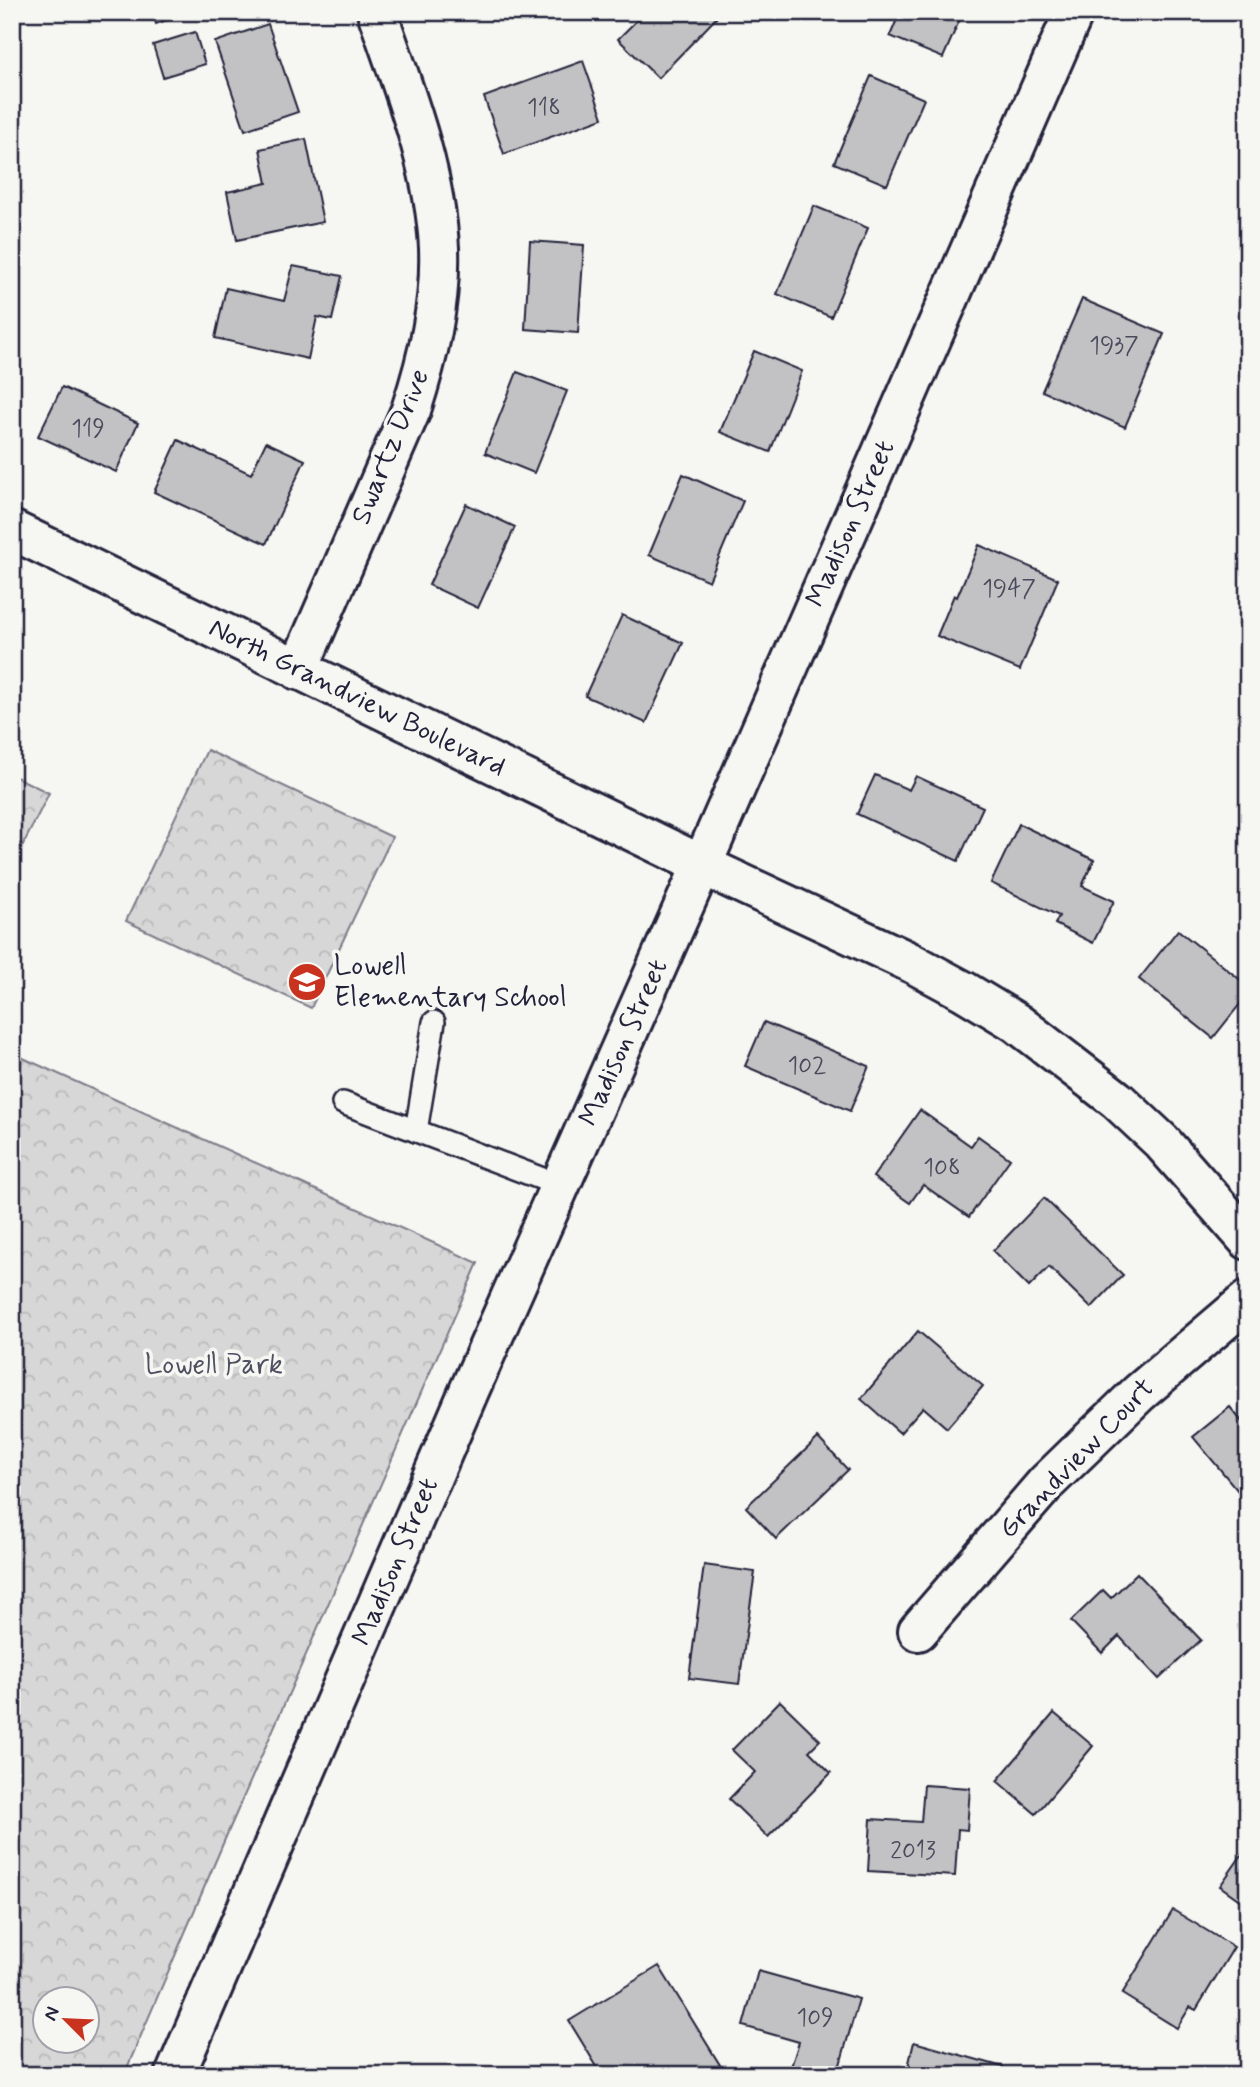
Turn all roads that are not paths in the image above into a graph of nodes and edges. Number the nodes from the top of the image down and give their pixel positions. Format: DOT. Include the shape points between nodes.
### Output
graph roads {
  1 [pos="377,12"];
  2 [pos="1074,12"];
  3 [pos="12,530"];
  4 [pos="298,670"];
  5 [pos="702,866"];
  6 [pos="434,1022"];
  7 [pos="342,1103"];
  8 [pos="416,1131"];
  9 [pos="561,1186"];
  10 [pos="1248,1240"];
  11 [pos="1248,1300"];
  12 [pos="918,1630"];
  13 [pos="175,2075"];
  1 -- 4 [label="street, Swartz Drive" via="429,178 439,248 436,307 411,410"];
  2 -- 5 [label="street, Madison Street"];
  3 -- 4 [label="street, North Grandview Boulevard"];
  4 -- 5 [label="street, North Grandview Boulevard"];
  5 -- 9 [label="street, Madison Street"];
  5 -- 10 [label="street, North Grandview Boulevard" via="912,963 1017,1023 1152,1132"];
  6 -- 8 [label="lane"];
  7 -- 8 [label="lane"];
  8 -- 9 [label="lane"];
  9 -- 13 [label="street, Madison Street"];
  11 -- 12 [label="street, Grandview Court" via="1139,1393 1047,1482"];
}
